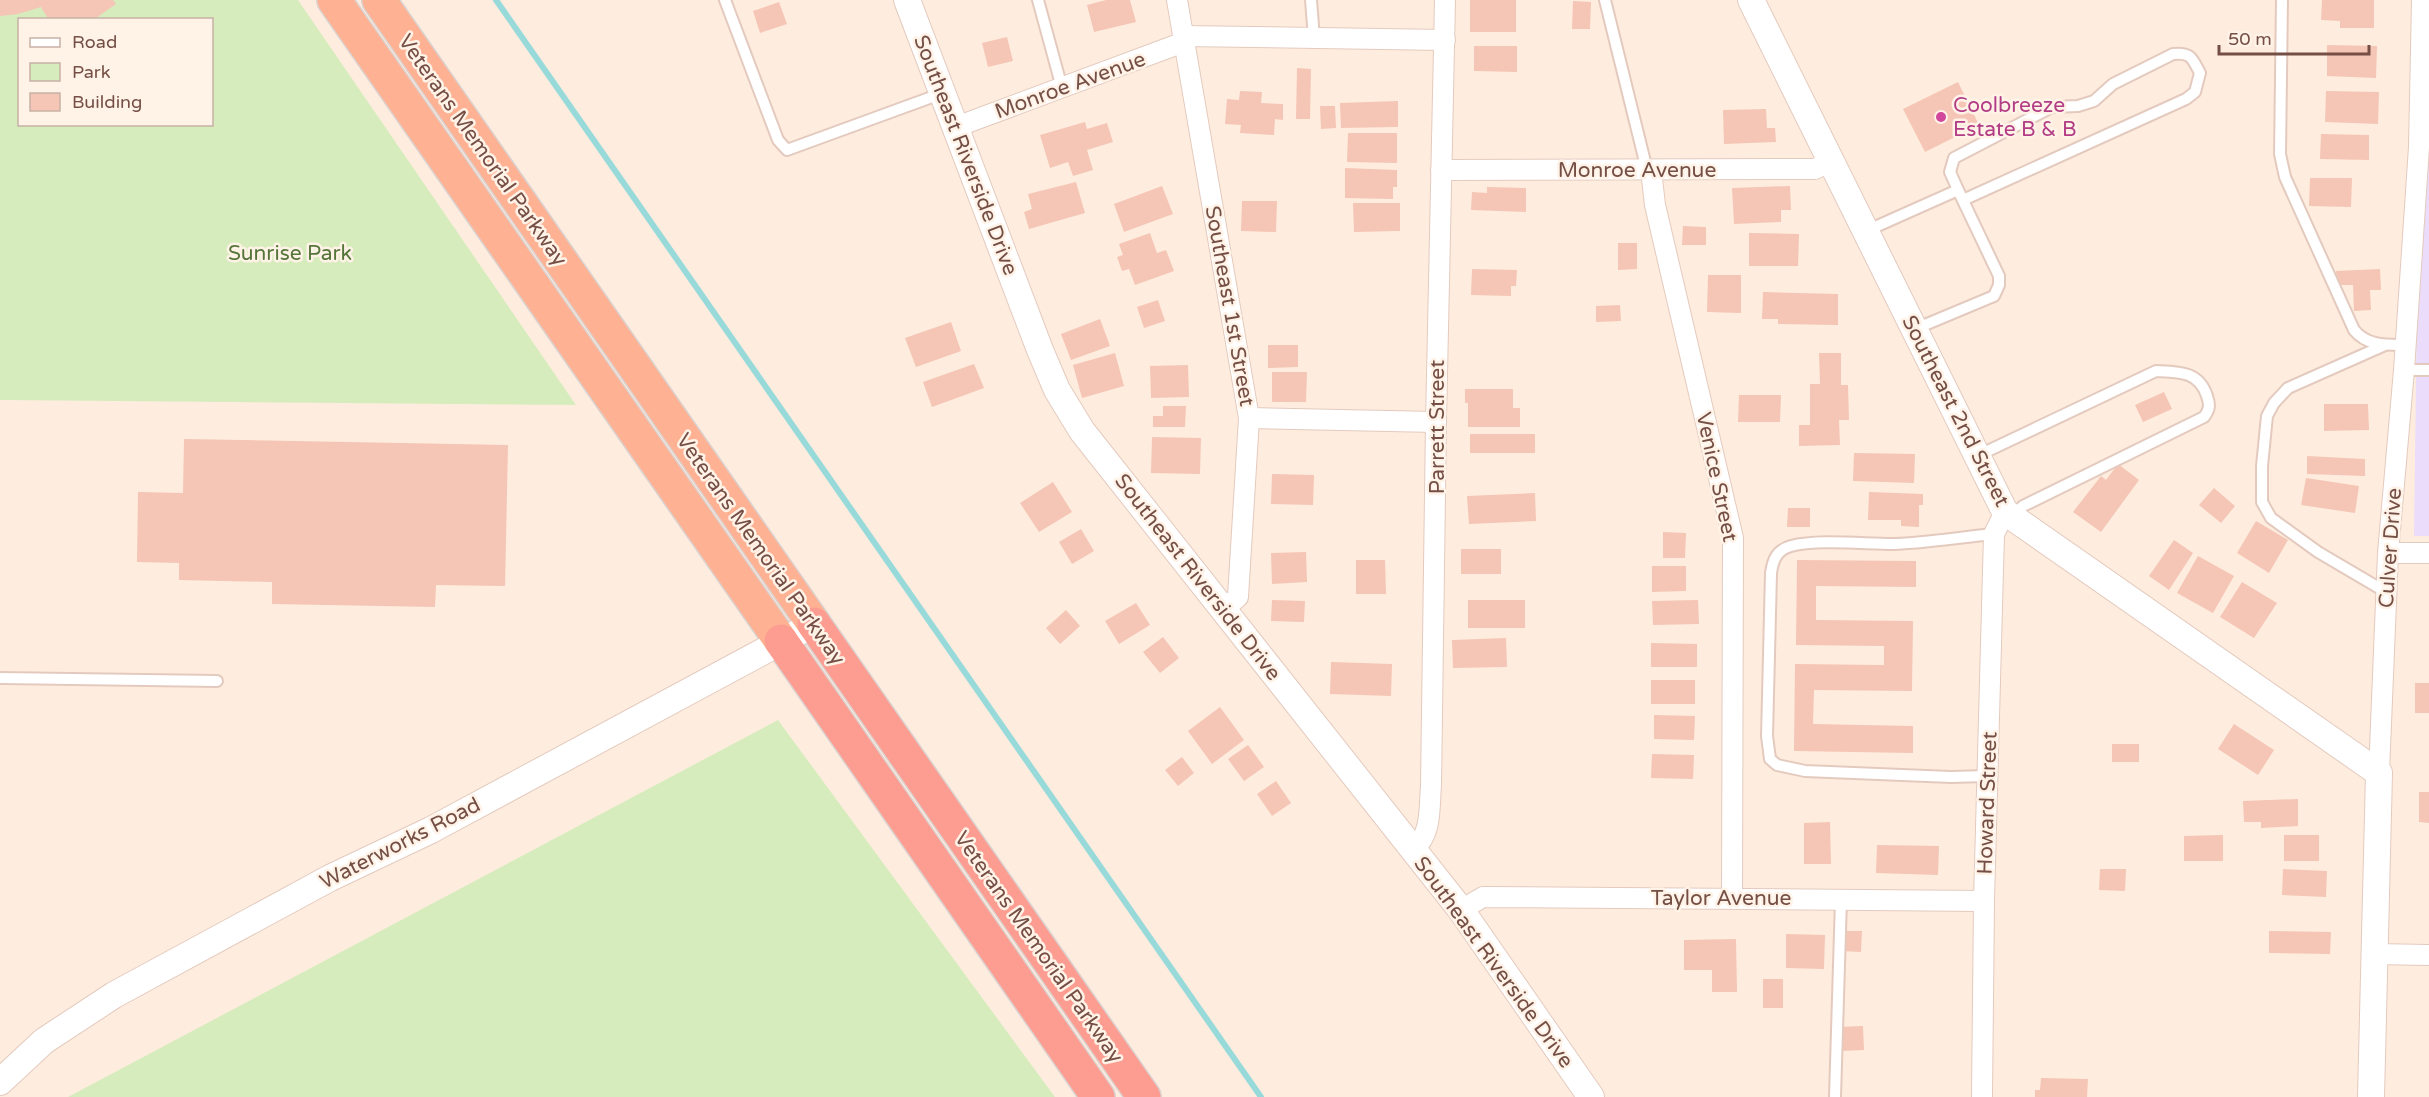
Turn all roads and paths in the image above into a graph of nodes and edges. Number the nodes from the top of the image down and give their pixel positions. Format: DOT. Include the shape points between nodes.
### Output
graph roads {
  1 [pos="334,0"];
  2 [pos="379,0"];
  3 [pos="725,0"];
  4 [pos="907,0"];
  5 [pos="1038,0"];
  6 [pos="1177,0"];
  7 [pos="1311,0"];
  8 [pos="1445,0"];
  9 [pos="1605,0"];
  10 [pos="1751,0"];
  11 [pos="2282,0"];
  12 [pos="2422,0"];
  13 [pos="1314,38"];
  14 [pos="1183,39"];
  15 [pos="1445,40"];
  16 [pos="1062,88"];
  17 [pos="943,93"];
  18 [pos="956,127"];
  19 [pos="2424,147"];
  20 [pos="1830,161"];
  21 [pos="1441,170"];
  22 [pos="1649,170"];
  23 [pos="1960,195"];
  24 [pos="1866,231"];
  25 [pos="1914,330"];
  26 [pos="2385,345"];
  27 [pos="2405,345"];
  28 [pos="2404,370"];
  29 [pos="2429,370"];
  30 [pos="1250,418"];
  31 [pos="1436,422"];
  32 [pos="1977,456"];
  33 [pos="2003,521"];
  34 [pos="2388,553"];
  35 [pos="2429,554"];
  36 [pos="2386,592"];
  37 [pos="1224,609"];
  38 [pos="814,624"];
  39 [pos="781,641"];
  40 [pos="0,678"];
  41 [pos="217,681"];
  42 [pos="2379,773"];
  43 [pos="1987,776"];
  44 [pos="1414,849"];
  45 [pos="1732,898"];
  46 [pos="1841,899"];
  47 [pos="1984,901"];
  48 [pos="1461,910"];
  49 [pos="2374,954"];
  50 [pos="2429,955"];
  51 [pos="0,1083"];
  52 [pos="1098,1097"];
  53 [pos="1144,1097"];
  54 [pos="1591,1097"];
  55 [pos="1835,1097"];
  56 [pos="1982,1097"];
  57 [pos="2371,1097"];
  1 -- 39 [label="highway, Veterans Memorial Parkway"];
  2 -- 38 [label="highway, Veterans Memorial Parkway"];
  3 -- 17 [label="lane" via="778,140 787,150"];
  4 -- 17 [label="street, Southeast Riverside Drive"];
  5 -- 16 [label="lane"];
  6 -- 14 [label="street, Southeast 1st Street"];
  7 -- 13 [label="lane"];
  8 -- 15 [label="street, Parrett Street"];
  9 -- 22 [label="lane"];
  10 -- 20 [label="street, Southeast 2nd Street"];
  11 -- 26 [label="lane" via="2280,154 2285,177 2354,330 2365,341"];
  12 -- 19 [label="street, Culver Drive"];
  13 -- 14 [label="street, Monroe Avenue"];
  13 -- 15 [label="street, Monroe Avenue"];
  14 -- 16 [label="street, Monroe Avenue"];
  14 -- 30 [label="street, Southeast 1st Street"];
  15 -- 21 [label="street, Parrett Street"];
  16 -- 18 [label="street, Monroe Avenue"];
  17 -- 18 [label="street, Southeast Riverside Drive"];
  18 -- 37 [label="street, Southeast Riverside Drive" via="1061,398 1082,431"];
  19 -- 27 [label="street, Culver Drive"];
  20 -- 22 [label="street, Monroe Avenue" via="1815,169"];
  20 -- 24 [label="street, Southeast 2nd Street"];
  21 -- 22 [label="street, Monroe Avenue"];
  21 -- 31 [label="street, Parrett Street"];
  22 -- 45 [label="street, Venice Street" via="1733,538"];
  23 -- 23 [label="lane" via="2186,99 2195,92 2200,73 2193,58 2183,53 2172,54 2113,84 2094,101 2052,107 1954,158 1950,172"];
  23 -- 24 [label="lane"];
  23 -- 25 [label="lane" via="1999,276 1999,285 1994,296"];
  24 -- 25 [label="street, Southeast 2nd Street"];
  25 -- 32 [label="street, Southeast 2nd Street"];
  26 -- 27 [label="lane"];
  26 -- 36 [label="lane" via="2288,388 2274,403 2267,416 2262,502 2271,518"];
  27 -- 28 [label="street, Culver Drive"];
  28 -- 29 [label="lane"];
  28 -- 34 [label="street, Culver Drive"];
  30 -- 31 [label="street"];
  30 -- 37 [label="street, Southeast 1st Street" via="1238,597"];
  31 -- 44 [label="street, Parrett Street" via="1431,786 1428,826 1424,840"];
  32 -- 33 [label="street, Southeast 2nd Street"];
  32 -- 33 [label="lane" via="2156,371 2184,373 2196,377 2204,386 2210,403 2204,417 2023,506"];
  33 -- 42 [label="street, Southeast 2nd Street"];
  33 -- 43 [label="street, Howard Street"];
  33 -- 43 [label="lane" via="1896,544 1792,546 1779,552 1771,573 1767,736 1770,759 1777,765 1805,771"];
  34 -- 35 [label="street"];
  34 -- 36 [label="street, Culver Drive"];
  36 -- 42 [label="street, Culver Drive"];
  37 -- 44 [label="street, Southeast Riverside Drive"];
  38 -- 39 [label="street, Waterworks Road"];
  38 -- 53 [label="highway, Veterans Memorial Parkway"];
  39 -- 51 [label="street, Waterworks Road" via="114,994 44,1041"];
  39 -- 52 [label="highway, Veterans Memorial Parkway"];
  40 -- 41 [label="lane"];
  42 -- 49 [label="street, Culver Drive"];
  43 -- 47 [label="street, Howard Street"];
  44 -- 48 [label="street, Southeast Riverside Drive"];
  45 -- 46 [label="street, Taylor Avenue"];
  45 -- 48 [label="street, Taylor Avenue" via="1483,897"];
  46 -- 47 [label="street, Taylor Avenue"];
  46 -- 55 [label="lane"];
  47 -- 56 [label="street, Howard Street"];
  48 -- 54 [label="street, Southeast Riverside Drive"];
  49 -- 50 [label="street"];
  49 -- 57 [label="street, Culver Drive"];
}
